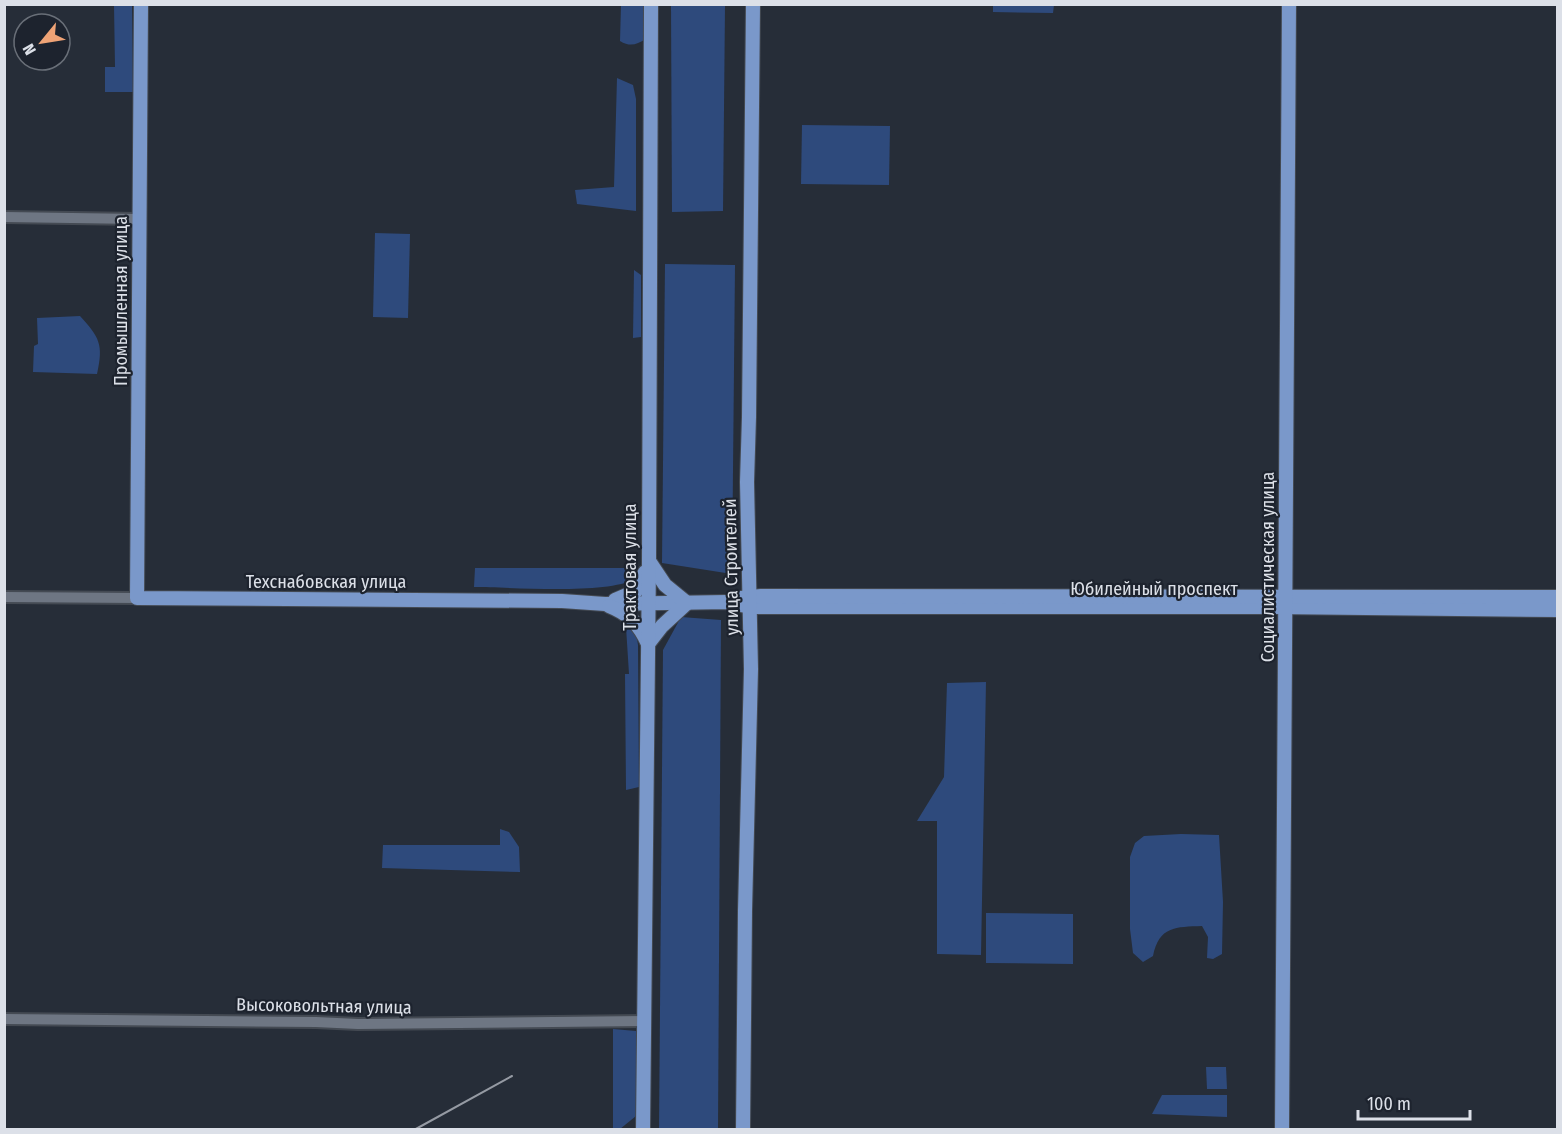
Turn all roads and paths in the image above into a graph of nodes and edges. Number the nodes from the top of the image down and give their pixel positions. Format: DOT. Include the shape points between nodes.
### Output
graph roads {
  1 [pos="141,4"];
  2 [pos="651,4"];
  3 [pos="753,4"];
  4 [pos="1289,4"];
  5 [pos="4,217"];
  6 [pos="139,219"];
  7 [pos="649,561"];
  8 [pos="4,597"];
  9 [pos="1557,597"];
  10 [pos="137,598"];
  11 [pos="1286,601"];
  12 [pos="647,602"];
  13 [pos="749,602"];
  14 [pos="687,603"];
  15 [pos="605,604"];
  16 [pos="1557,609"];
  17 [pos="648,644"];
  18 [pos="4,1019"];
  19 [pos="644,1021"];
  20 [pos="643,1130"];
  21 [pos="743,1130"];
  22 [pos="1282,1130"];
  1 -- 6 [label="main road, Промышленная улица"];
  2 -- 7 [label="main road, Трактовая улица"];
  3 -- 13 [label="main road, улица Строителей"];
  4 -- 11 [label="main road, Социалистическая улица"];
  5 -- 6 [label="street"];
  6 -- 10 [label="main road, Промышленная улица"];
  7 -- 12 [label="main road, Трактовая улица"];
  7 -- 14 [label="main road" via="665,585"];
  7 -- 15 [label="main road" via="636,591"];
  8 -- 10 [label="street, Техснабовская улица"];
  9 -- 11 [label="main road"];
  10 -- 15 [label="main road, Техснабовская улица"];
  11 -- 13 [label="main road, Техснабовская улица"];
  11 -- 16 [label="main road"];
  11 -- 22 [label="main road, Социалистическая улица"];
  12 -- 14 [label="main road, Техснабовская улица"];
  12 -- 15 [label="main road, Техснабовская улица"];
  12 -- 17 [label="main road, Трактовая улица"];
  13 -- 14 [label="main road, Техснабовская улица"];
  13 -- 21 [label="main road, улица Строителей"];
  14 -- 17 [label="main road"];
  15 -- 17 [label="main road" via="633,619"];
  17 -- 19 [label="main road, Трактовая улица"];
  18 -- 19 [label="street, Высоковольтная улица" via="357,1024"];
  19 -- 20 [label="main road, Трактовая улица"];
}
